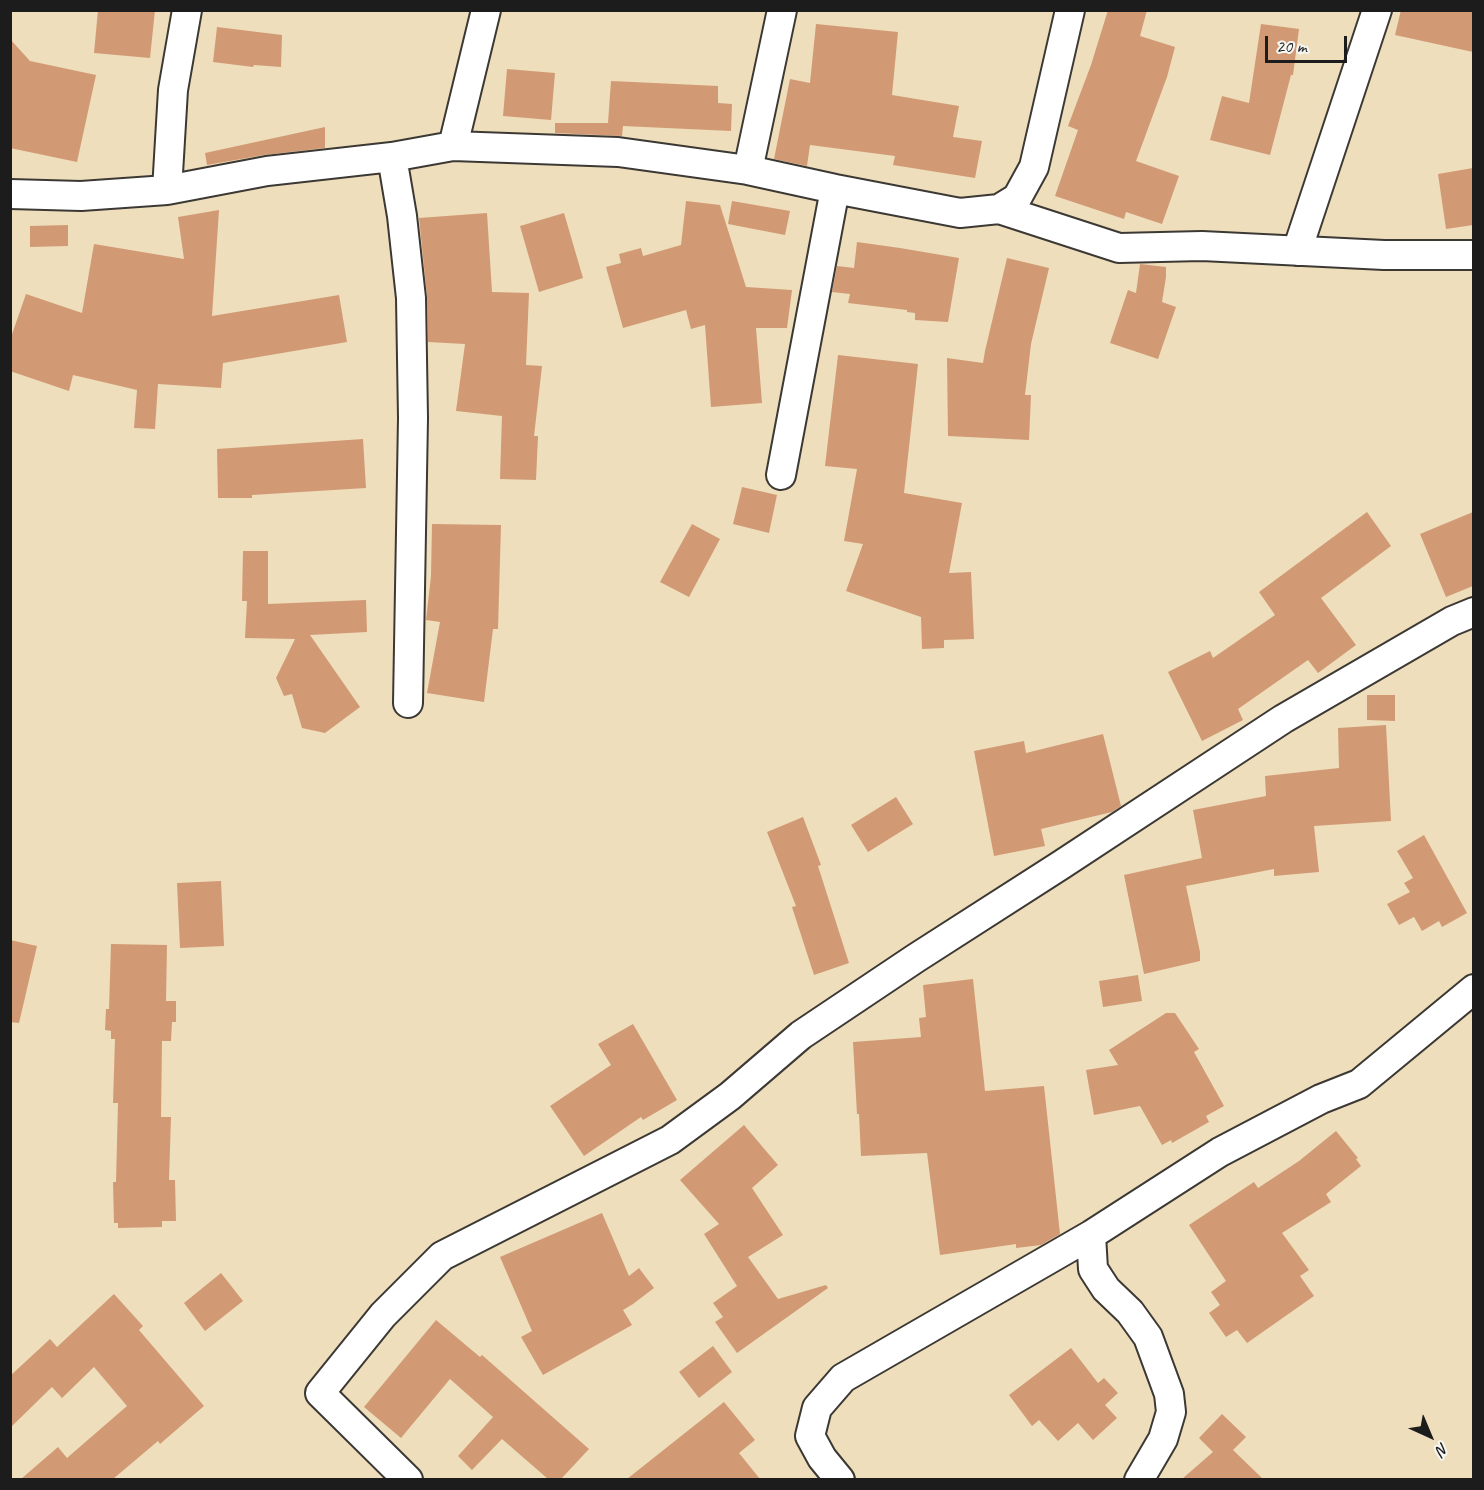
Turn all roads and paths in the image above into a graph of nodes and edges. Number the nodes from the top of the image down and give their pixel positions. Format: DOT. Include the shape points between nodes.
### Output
graph roads {
  1 [pos="187,10"];
  2 [pos="486,10"];
  3 [pos="782,10"];
  4 [pos="1070,10"];
  5 [pos="1377,10"];
  6 [pos="453,146"];
  7 [pos="392,157"];
  8 [pos="748,170"];
  9 [pos="835,189"];
  10 [pos="167,190"];
  11 [pos="10,194"];
  12 [pos="999,210"];
  13 [pos="1297,251"];
  14 [pos="1473,255"];
  15 [pos="781,475"];
  16 [pos="1473,612"];
  17 [pos="408,703"];
  18 [pos="1473,989"];
  19 [pos="1091,1235"];
  20 [pos="408,1479"];
  21 [pos="840,1479"];
  22 [pos="1139,1479"];
  1 -- 10 [label="street" via="173,90"];
  2 -- 6 [label="street"];
  3 -- 8 [label="street"];
  4 -- 12 [label="street" via="1034,167 1017,198"];
  5 -- 13 [label="street"];
  6 -- 7 [label="street"];
  6 -- 8 [label="street" via="618,152"];
  7 -- 10 [label="street" via="267,171"];
  7 -- 17 [label="street" via="411,298"];
  8 -- 9 [label="street"];
  9 -- 12 [label="street" via="960,213"];
  9 -- 15 [label="street"];
  10 -- 11 [label="street" via="81,196"];
  12 -- 13 [label="street" via="1119,248 1202,246"];
  13 -- 14 [label="street"];
  16 -- 20 [label="street" via="1283,719 916,958 801,1035 730,1096 670,1140 442,1256 383,1315 320,1393"];
  18 -- 19 [label="street" via="1359,1084 1321,1099 1220,1152"];
  19 -- 21 [label="street" via="843,1378 817,1408 810,1436"];
  19 -- 22 [label="street" via="1093,1269 1148,1337 1169,1394 1171,1412 1163,1440"];
}
